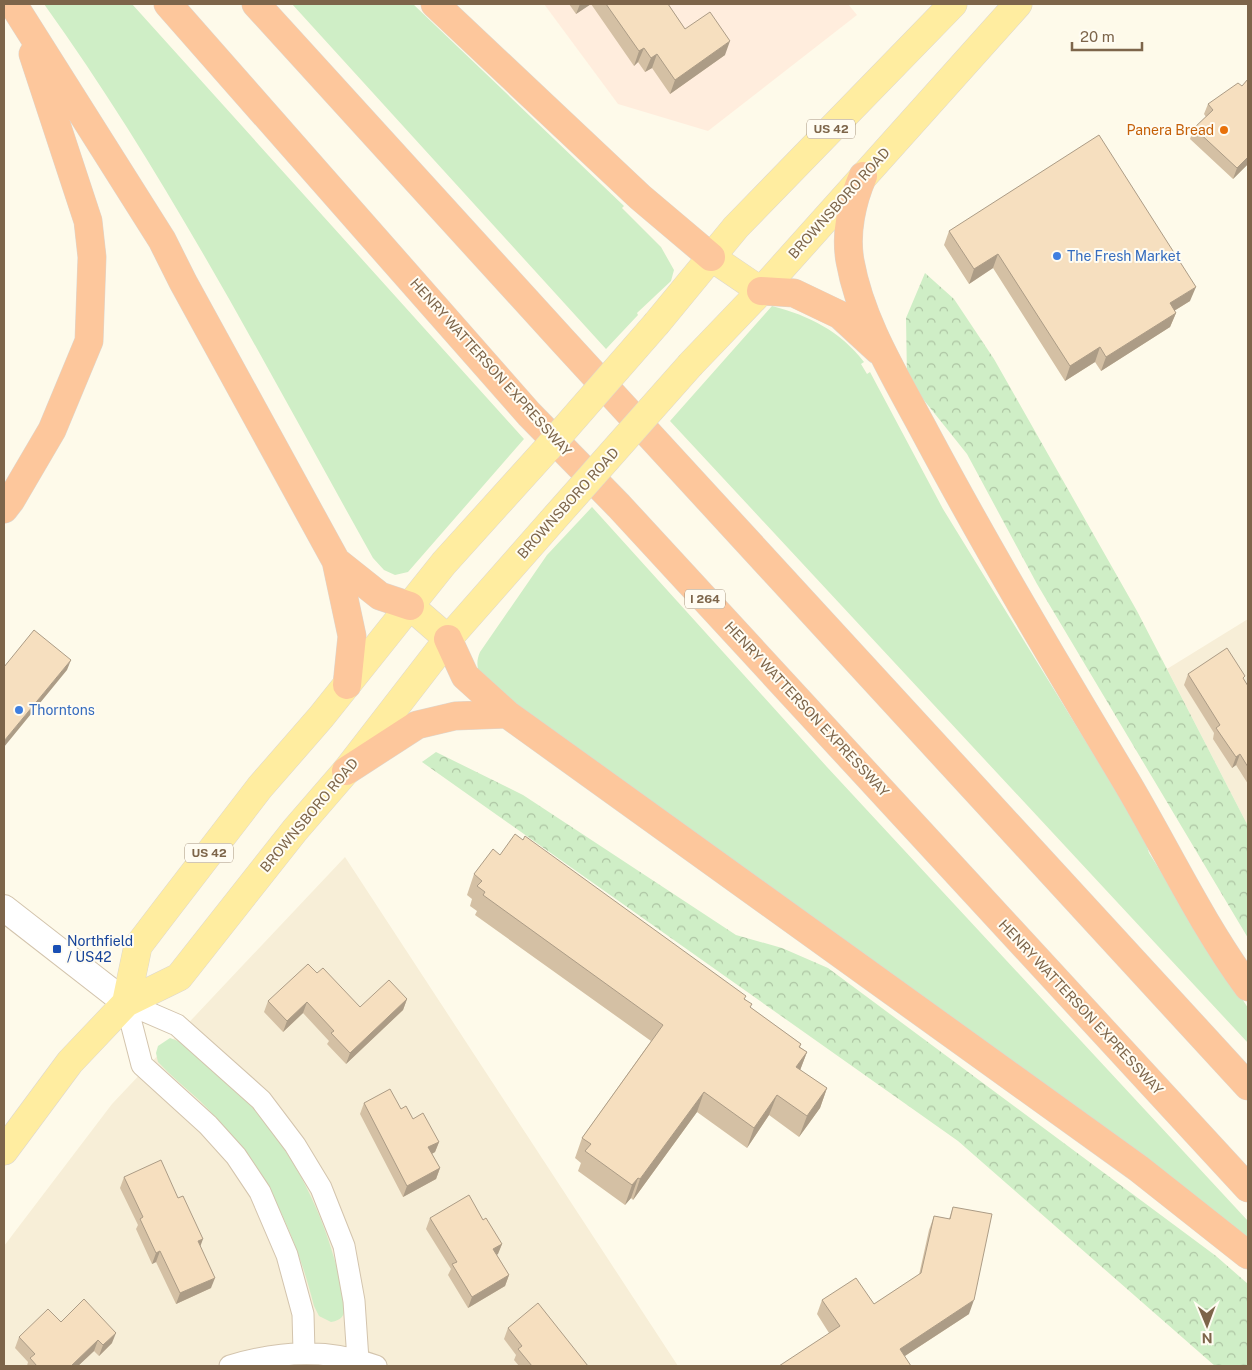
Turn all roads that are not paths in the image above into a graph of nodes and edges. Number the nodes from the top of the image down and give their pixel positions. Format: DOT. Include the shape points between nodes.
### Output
graph roads {
  1 [pos="168,4"];
  2 [pos="256,4"];
  3 [pos="435,4"];
  4 [pos="953,4"];
  5 [pos="1018,4"];
  6 [pos="16,9"];
  7 [pos="863,176"];
  8 [pos="711,258"];
  9 [pos="761,291"];
  10 [pos="884,356"];
  11 [pos="4,509"];
  12 [pos="336,561"];
  13 [pos="410,606"];
  14 [pos="448,639"];
  15 [pos="347,685"];
  16 [pos="507,714"];
  17 [pos="346,771"];
  18 [pos="4,908"];
  19 [pos="1248,987"];
  20 [pos="126,1003"];
  21 [pos="1248,1086"];
  22 [pos="4,1151"];
  23 [pos="1248,1188"];
  24 [pos="1248,1255"];
  25 [pos="304,1352"];
  26 [pos="367,1363"];
  27 [pos="230,1366"];
  1 -- 23 [label="highway, HENRY WATTERSON EXPRESSWAY / I 264" via="529,414 619,506"];
  2 -- 21 [label="highway"];
  3 -- 8 [label="highway" via="640,197"];
  4 -- 8 [label="main road, US 42" via="743,220"];
  5 -- 7 [label="main road, BROWNSBORO ROAD"];
  6 -- 11 [label="highway" via="88,221 92,257 89,341 52,430"];
  6 -- 12 [label="highway" via="162,240"];
  7 -- 9 [label="main road, BROWNSBORO ROAD"];
  7 -- 10 [label="highway" via="855,195 850,226 850,260 862,303"];
  8 -- 9 [label="main road"];
  8 -- 13 [label="main road, US 42, bridge"];
  9 -- 10 [label="highway" via="794,293 840,315"];
  9 -- 14 [label="main road, BROWNSBORO ROAD, bridge" via="691,364"];
  10 -- 19 [label="highway" via="981,538 1127,783 1200,914"];
  12 -- 13 [label="highway" via="380,596"];
  12 -- 15 [label="highway" via="352,636"];
  13 -- 14 [label="main road"];
  13 -- 15 [label="main road, US 42"];
  14 -- 16 [label="highway" via="465,676"];
  14 -- 17 [label="main road, BROWNSBORO ROAD"];
  15 -- 20 [label="main road, US 42" via="260,787 138,946"];
  16 -- 17 [label="highway" via="455,716 417,725"];
  16 -- 24 [label="highway" via="1138,1168"];
  17 -- 20 [label="main road, BROWNSBORO ROAD" via="179,977"];
  18 -- 20 [label="street"];
  20 -- 22 [label="main road" via="70,1062"];
  20 -- 25 [label="street" via="142,1065 208,1125 236,1156 260,1192 289,1263 303,1314"];
  20 -- 26 [label="street" via="177,1025 261,1100 295,1146 321,1188 344,1246"];
  25 -- 26 [label="street"];
  25 -- 27 [label="street" via="268,1356"];
}
